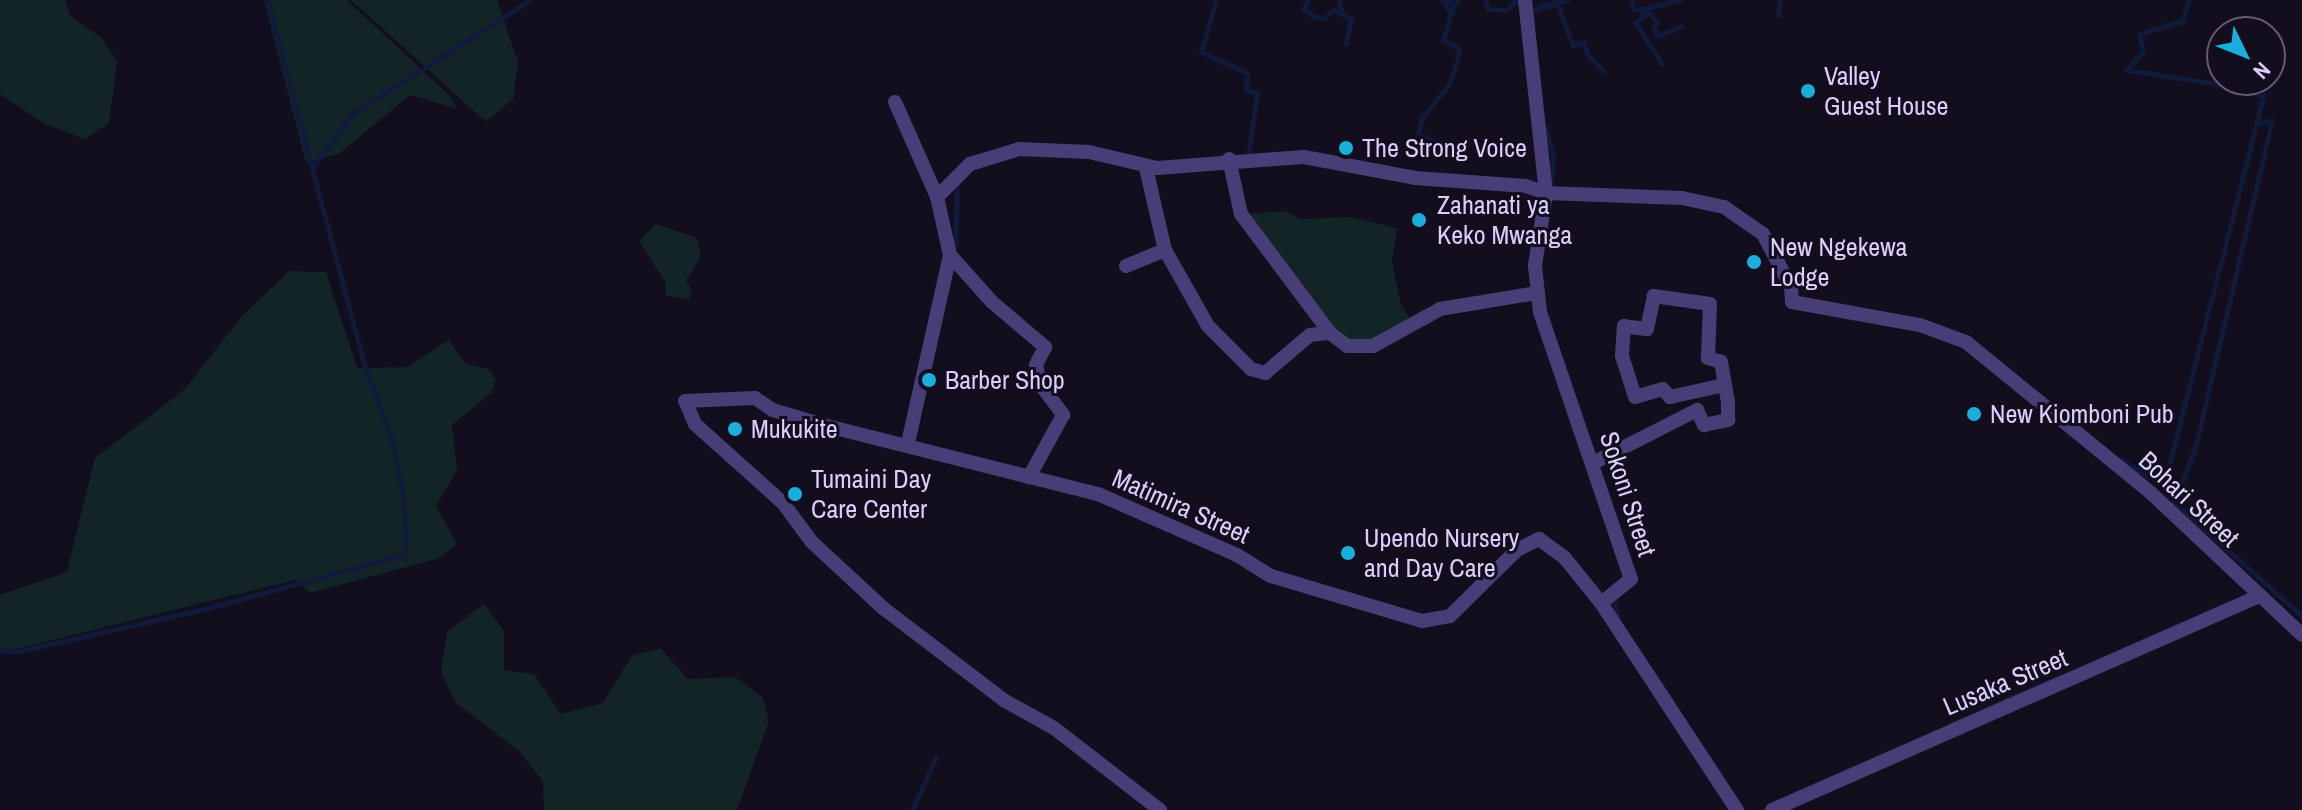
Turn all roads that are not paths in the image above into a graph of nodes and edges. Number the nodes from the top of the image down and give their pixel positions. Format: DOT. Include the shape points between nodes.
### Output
graph roads {
  1 [pos="1525,0"];
  2 [pos="895,102"];
  3 [pos="1229,159"];
  4 [pos="1146,168"];
  5 [pos="1546,193"];
  6 [pos="937,197"];
  7 [pos="1165,250"];
  8 [pos="950,255"];
  9 [pos="1126,266"];
  10 [pos="1536,291"];
  11 [pos="1330,333"];
  12 [pos="1724,385"];
  13 [pos="908,443"];
  14 [pos="1593,463"];
  15 [pos="1029,477"];
  16 [pos="2257,597"];
  17 [pos="1601,603"];
  18 [pos="2302,635"];
  19 [pos="1160,810"];
  20 [pos="1737,810"];
  21 [pos="1772,810"];
  1 -- 5 [label="street, Sokoni Street"];
  2 -- 6 [label="street"];
  3 -- 4 [label="street"];
  3 -- 5 [label="street" via="1304,157 1391,175 1526,186"];
  3 -- 11 [label="street" via="1241,214"];
  4 -- 6 [label="street" via="1089,152 1019,149 970,164"];
  4 -- 7 [label="street"];
  5 -- 10 [label="street, Sokoni Street" via="1536,251"];
  5 -- 16 [label="street, Bohari Street" via="1682,198 1724,207 1763,234 1791,287 1792,302 1920,325 1966,342 2151,493"];
  6 -- 8 [label="street"];
  7 -- 9 [label="street"];
  7 -- 11 [label="street" via="1196,311 1251,369 1265,373 1305,337"];
  8 -- 13 [label="street"];
  8 -- 15 [label="street" via="992,302 1045,347 1036,365 1040,384 1063,415"];
  10 -- 11 [label="street" via="1440,309 1373,346 1347,346"];
  10 -- 14 [label="street, Sokoni Street"];
  12 -- 12 [label="street" via="1670,397 1663,389 1635,397 1622,356 1624,326 1647,329 1654,296 1705,301 1710,304 1708,358 1720,359"];
  12 -- 14 [label="street" via="1728,420 1704,425 1697,410"];
  13 -- 15 [label="street, Matimira Street"];
  13 -- 19 [label="street, Matimira Street" via="811,421 755,398 685,401 695,424 783,503 811,541 883,608"];
  14 -- 17 [label="street, Sokoni Street" via="1631,579"];
  15 -- 17 [label="street, Matimira Street" via="1121,503 1237,555 1271,576 1422,621 1450,616 1517,550 1539,539 1564,557"];
  16 -- 18 [label="street, Bohari Street"];
  16 -- 21 [label="street, Lusaka Street"];
  17 -- 20 [label="street"];
}
